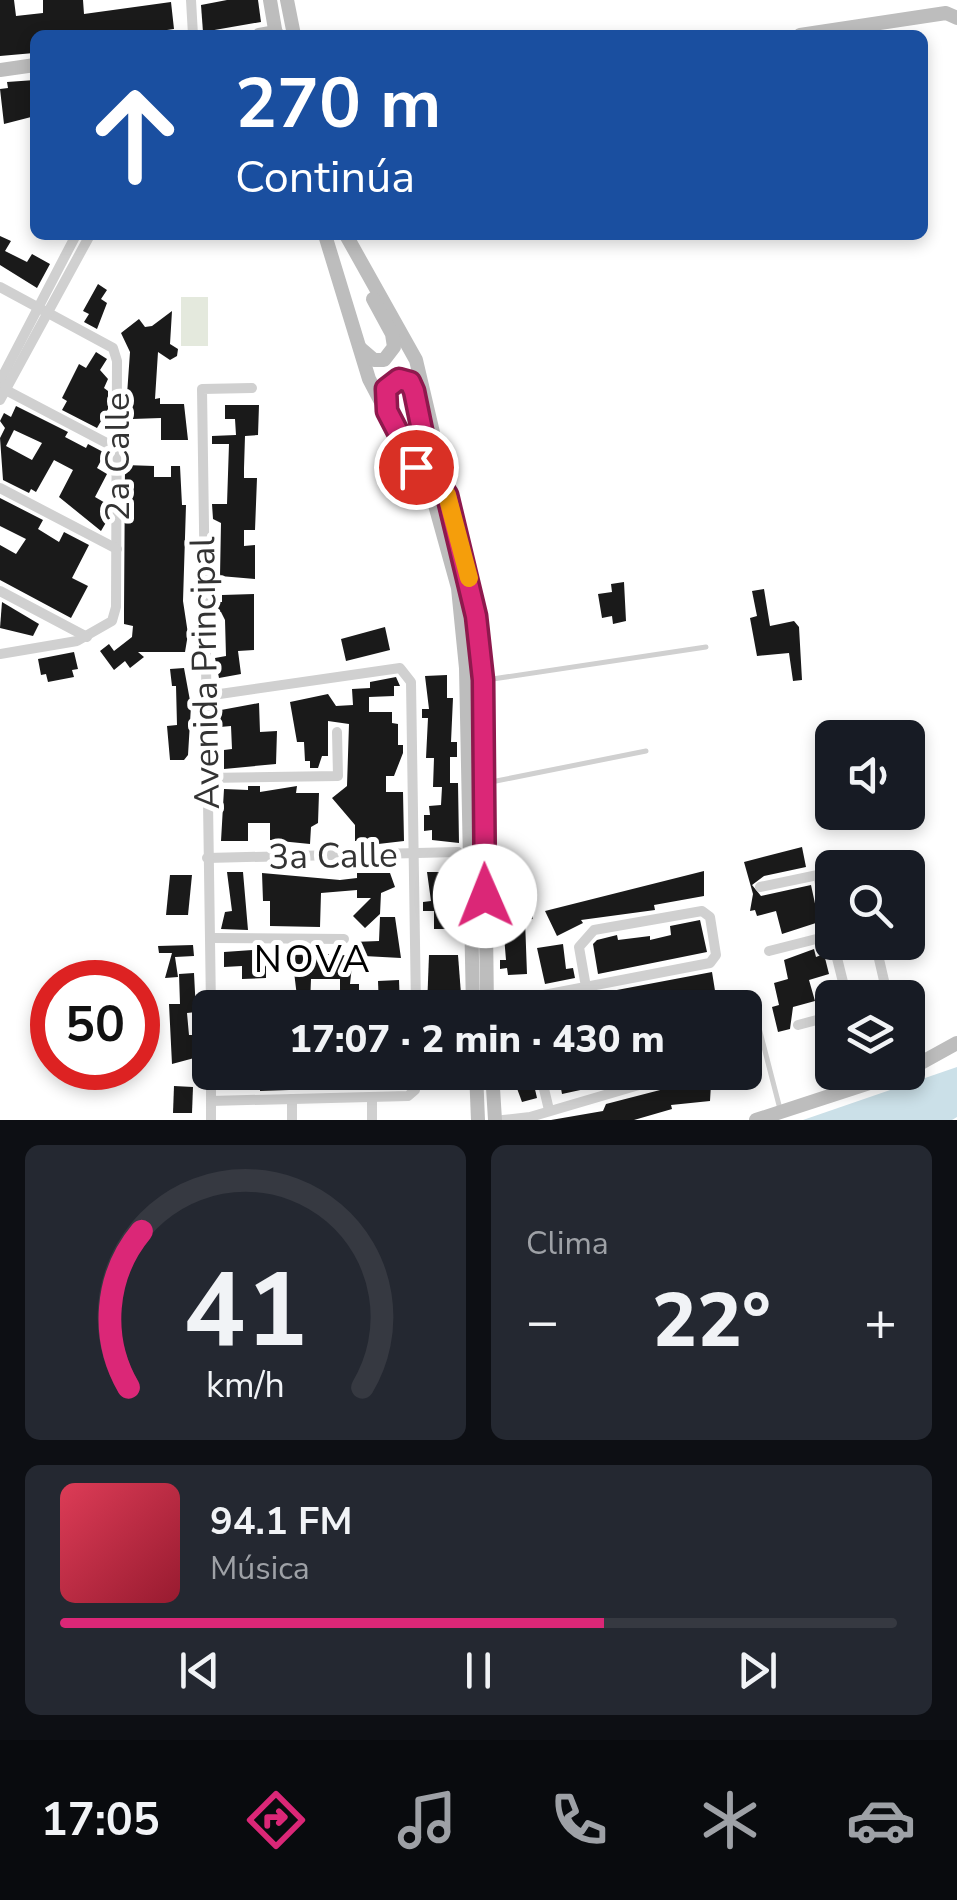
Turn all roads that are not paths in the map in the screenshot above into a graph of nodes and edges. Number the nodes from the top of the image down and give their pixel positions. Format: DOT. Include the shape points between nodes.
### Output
graph roads {
  1 [pos="191,0"];
  2 [pos="270,0"];
  3 [pos="287,0"];
  4 [pos="957,18"];
  5 [pos="193,30"];
  6 [pos="275,30"];
  7 [pos="293,30"];
  8 [pos="833,30"];
  9 [pos="30,66"];
  10 [pos="0,70"];
  11 [pos="74,240"];
  12 [pos="87,240"];
  13 [pos="327,240"];
  14 [pos="349,240"];
  15 [pos="372,282"];
  16 [pos="0,287"];
  17 [pos="43,309"];
  18 [pos="360,347"];
  19 [pos="252,388"];
  20 [pos="1,389"];
  21 [pos="387,411"];
  22 [pos="118,449"];
  23 [pos="0,488"];
  24 [pos="447,495"];
  25 [pos="117,549"];
  26 [pos="0,591"];
  27 [pos="55,620"];
  28 [pos="87,637"];
  29 [pos="51,646"];
  30 [pos="706,648"];
  31 [pos="0,654"];
  32 [pos="483,680"];
  33 [pos="206,696"];
  34 [pos="337,732"];
  35 [pos="646,751"];
  36 [pos="206,778"];
  37 [pos="483,784"];
  38 [pos="458,852"];
  39 [pos="412,854"];
  40 [pos="208,858"];
  41 [pos="815,876"];
  42 [pos="760,888"];
  43 [pos="211,938"];
  44 [pos="344,940"];
  45 [pos="815,942"];
  46 [pos="770,951"];
  47 [pos="586,986"];
  48 [pos="211,990"];
  49 [pos="416,990"];
  50 [pos="473,990"];
  51 [pos="487,990"];
  52 [pos="567,990"];
  53 [pos="815,1020"];
  54 [pos="798,1025"];
  55 [pos="762,1039"];
  56 [pos="957,1043"];
  57 [pos="925,1061"];
  58 [pos="211,1090"];
  59 [pos="414,1090"];
  60 [pos="477,1090"];
  61 [pos="493,1090"];
  62 [pos="544,1090"];
  63 [pos="617,1090"];
  64 [pos="838,1090"];
  65 [pos="372,1098"];
  66 [pos="292,1099"];
  67 [pos="211,1101"];
  68 [pos="549,1110"];
  69 [pos="781,1112"];
  70 [pos="528,1118"];
  71 [pos="211,1120"];
  72 [pos="292,1120"];
  73 [pos="372,1120"];
  74 [pos="478,1120"];
  75 [pos="495,1120"];
  76 [pos="503,1120"];
  77 [pos="756,1120"];
  1 -- 5 [label="street"];
  2 -- 6 [label="main road"];
  3 -- 7 [label="main road"];
  4 -- 8 [label="main road" via="946,13"];
  9 -- 10 [label="main road"];
  11 -- 17 [label="street"];
  12 -- 17 [label="street"];
  13 -- 18 [label="main road"];
  14 -- 15 [label="main road"];
  15 -- 18 [label="main road" via="372,298 394,347 384,360 374,360"];
  15 -- 24 [label="main road" via="416,360"];
  16 -- 17 [label="street"];
  17 -- 20 [label="street"];
  17 -- 22 [label="street, 2a Calle" via="113,348"];
  18 -- 21 [label="main road" via="368,379"];
  19 -- 33 [label="street, Avenida Principal" via="202,389"];
  20 -- 22 [label="street"];
  21 -- 24 [label="main road" via="386,389 399,379 410,382 430,469"];
  21 -- 50 [label="main road" via="440,520 464,624"];
  22 -- 25 [label="street, 2a Calle"];
  23 -- 25 [label="street"];
  24 -- 32 [label="main road" via="471,588"];
  25 -- 28 [label="street, 2a Calle" via="112,621"];
  26 -- 27 [label="street"];
  27 -- 28 [label="street"];
  27 -- 29 [label="street" via="60,631"];
  28 -- 29 [label="street"];
  29 -- 31 [label="street"];
  30 -- 32 [label="lane"];
  32 -- 37 [label="main road"];
  33 -- 36 [label="street, Avenida Principal"];
  33 -- 39 [label="street" via="400,668 412,682"];
  34 -- 36 [label="street" via="338,776"];
  35 -- 37 [label="lane"];
  36 -- 40 [label="street, Avenida Principal"];
  37 -- 51 [label="main road"];
  38 -- 39 [label="street, 3a Calle"];
  39 -- 40 [label="street, 3a Calle"];
  39 -- 49 [label="street"];
  40 -- 43 [label="street, Avenida Principal"];
  41 -- 42 [label="street"];
  43 -- 44 [label="street"];
  43 -- 48 [label="street, Avenida Principal"];
  45 -- 46 [label="street"];
  47 -- 47 [label="street" via="710,962 716,955 710,918 702,911 594,930 579,947"];
  47 -- 52 [label="street"];
  53 -- 54 [label="street"];
  55 -- 69 [label="lane"];
  56 -- 57 [label="main road"];
  58 -- 67 [label="street"];
  59 -- 65 [label="street"];
  60 -- 74 [label="main road"];
  61 -- 75 [label="main road"];
  62 -- 68 [label="street"];
  63 -- 68 [label="street"];
  64 -- 69 [label="main road"];
  65 -- 66 [label="street"];
  65 -- 73 [label="street"];
  66 -- 67 [label="street"];
  66 -- 72 [label="street"];
  67 -- 71 [label="street"];
  68 -- 70 [label="street"];
  69 -- 77 [label="main road"];
  70 -- 76 [label="street"];
}
